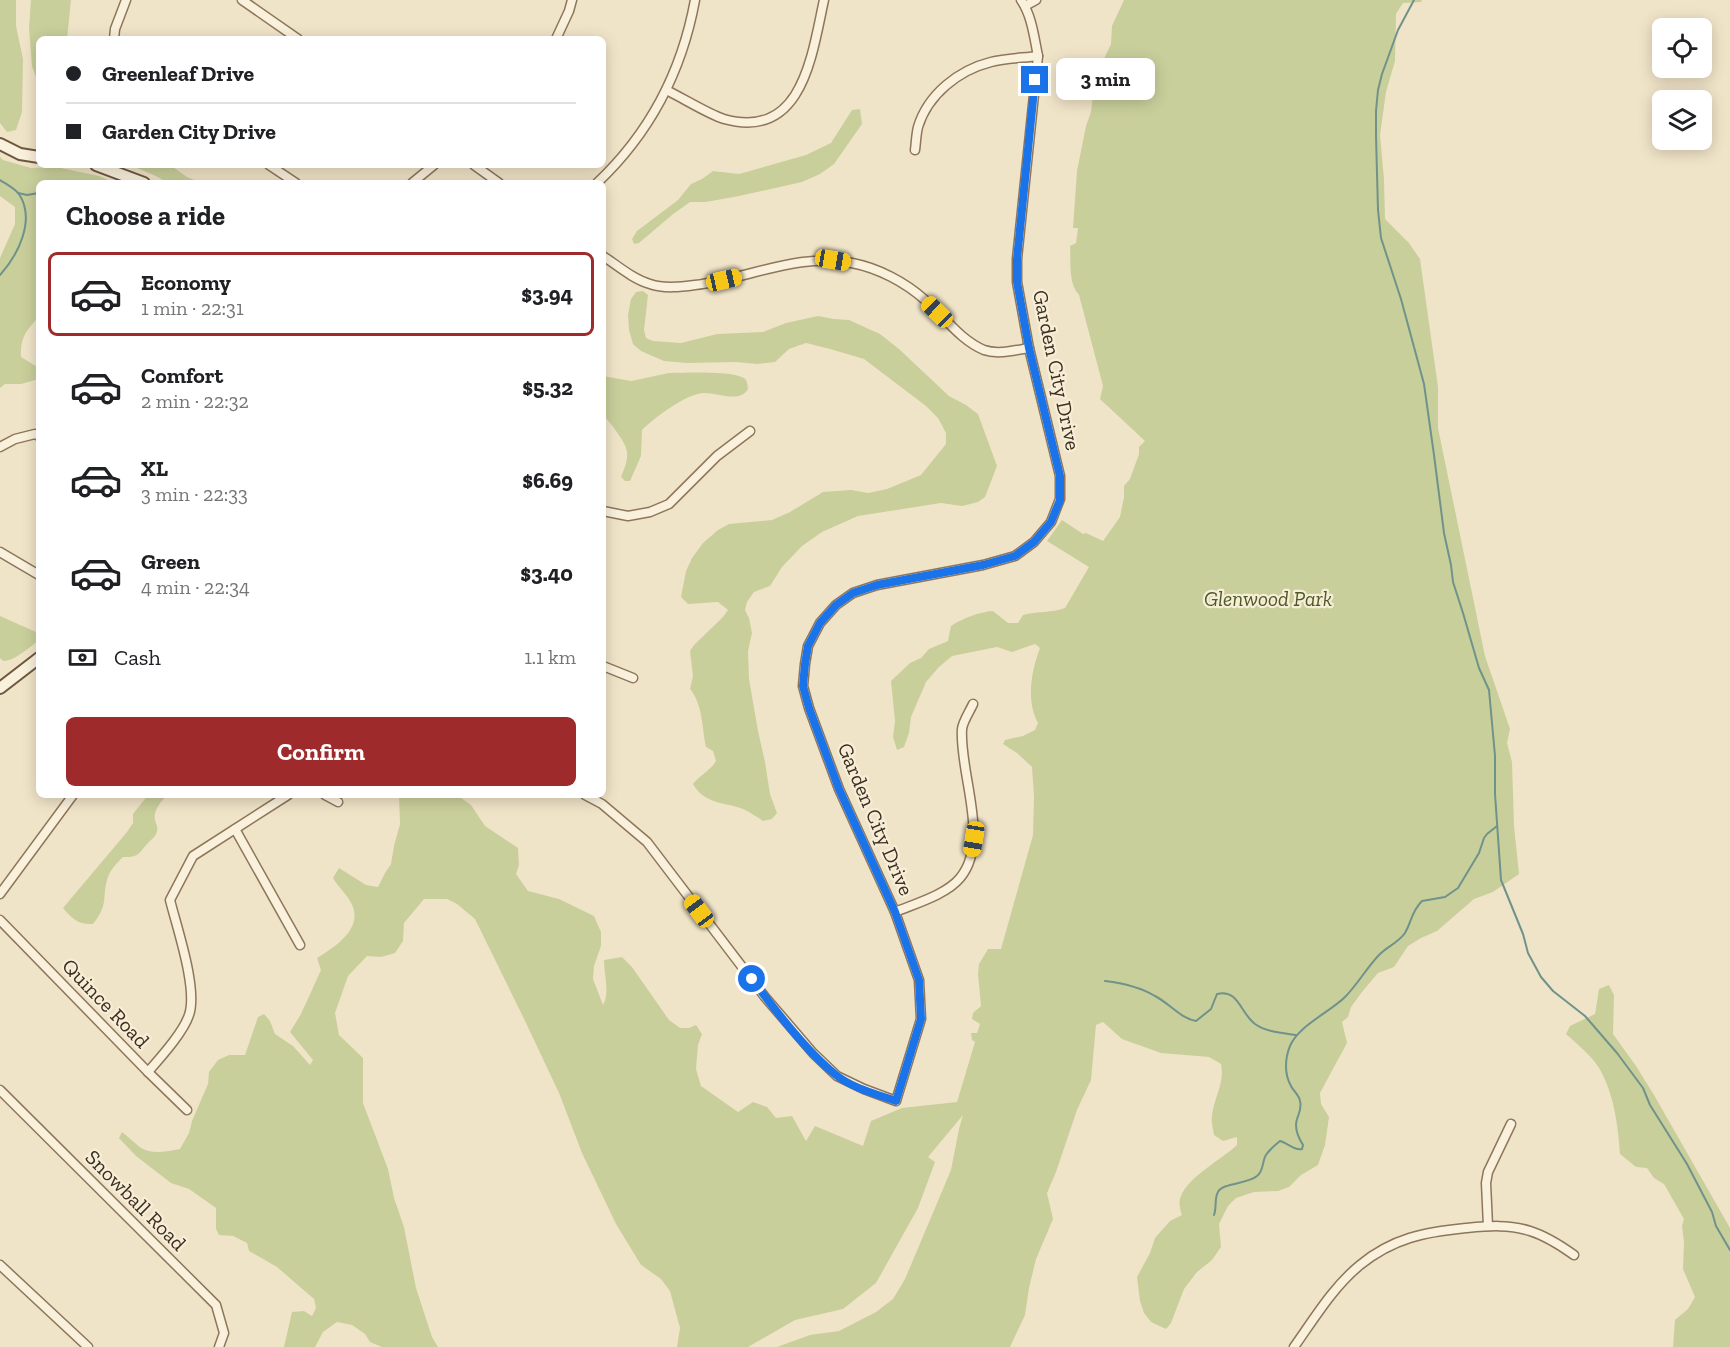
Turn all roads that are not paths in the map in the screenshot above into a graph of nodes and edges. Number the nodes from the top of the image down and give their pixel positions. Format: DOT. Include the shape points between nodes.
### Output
graph roads {
  1 [pos="126,0"];
  2 [pos="242,0"];
  3 [pos="572,0"];
  4 [pos="695,0"];
  5 [pos="824,0"];
  6 [pos="1036,0"];
  7 [pos="1023,3"];
  8 [pos="114,36"];
  9 [pos="294,36"];
  10 [pos="556,36"];
  11 [pos="1038,56"];
  12 [pos="666,90"];
  13 [pos="0,144"];
  14 [pos="915,150"];
  15 [pos="36,157"];
  16 [pos="104,168"];
  17 [pos="273,168"];
  18 [pos="430,168"];
  19 [pos="478,168"];
  20 [pos="136,180"];
  21 [pos="291,180"];
  22 [pos="416,180"];
  23 [pos="495,180"];
  24 [pos="600,180"];
  25 [pos="606,258"];
  26 [pos="1029,348"];
  27 [pos="750,430"];
  28 [pos="36,434"];
  29 [pos="0,447"];
  30 [pos="606,512"];
  31 [pos="0,552"];
  32 [pos="36,573"];
  33 [pos="36,660"];
  34 [pos="606,667"];
  35 [pos="633,678"];
  36 [pos="0,688"];
  37 [pos="973,704"];
  38 [pos="71,798"];
  39 [pos="283,798"];
  40 [pos="331,798"];
  41 [pos="591,798"];
  42 [pos="338,802"];
  43 [pos="235,829"];
  44 [pos="0,894"];
  45 [pos="895,912"];
  46 [pos="0,920"];
  47 [pos="300,945"];
  48 [pos="148,1072"];
  49 [pos="0,1090"];
  50 [pos="187,1110"];
  51 [pos="1511,1124"];
  52 [pos="1488,1226"];
  53 [pos="1574,1255"];
  54 [pos="0,1265"];
  55 [pos="88,1347"];
  56 [pos="219,1347"];
  57 [pos="1294,1347"];
  1 -- 8 [label="street"];
  2 -- 9 [label="street"];
  3 -- 10 [label="street"];
  4 -- 12 [label="street" via="682,53"];
  5 -- 12 [label="street" via="807,74 782,111 745,123 723,118"];
  6 -- 7 [label="street"];
  7 -- 11 [label="street, Garden City Drive"];
  11 -- 14 [label="street" via="993,61 953,80 935,95 923,114"];
  11 -- 26 [label="street, Garden City Drive" via="1017,259 1017,282"];
  12 -- 24 [label="street" via="641,133"];
  13 -- 15 [label="street"];
  16 -- 20 [label="street"];
  17 -- 21 [label="street"];
  18 -- 22 [label="street"];
  19 -- 23 [label="street"];
  25 -- 26 [label="street" via="651,285 672,287 707,284 808,261 855,264 898,281 985,351"];
  26 -- 45 [label="street, Garden City Drive" via="1060,476 1060,500 1051,522 1015,556 853,593 820,623 808,646 803,686 809,708 839,789"];
  27 -- 30 [label="street" via="717,456 669,504 628,516"];
  28 -- 29 [label="street"];
  31 -- 32 [label="street"];
  33 -- 36 [label="street"];
  34 -- 35 [label="street"];
  37 -- 45 [label="street" via="962,727 974,839 971,857 960,879 942,892"];
  38 -- 44 [label="street"];
  39 -- 43 [label="street"];
  40 -- 42 [label="street"];
  41 -- 45 [label="street, Garden City Drive" via="647,842 765,997 813,1053 837,1076 896,1101 921,1019 921,1001 919,980"];
  43 -- 47 [label="street"];
  43 -- 48 [label="street" via="193,856 170,900 192,985 190,1015 175,1041"];
  46 -- 48 [label="street, Quince Road"];
  48 -- 50 [label="street, Quince Road"];
  49 -- 56 [label="street, Snowball Road" via="216,1305 224,1333"];
  51 -- 52 [label="street" via="1488,1172"];
  52 -- 53 [label="street" via="1530,1231"];
  52 -- 57 [label="street" via="1432,1231 1383,1249 1348,1275"];
  54 -- 55 [label="street"];
}
